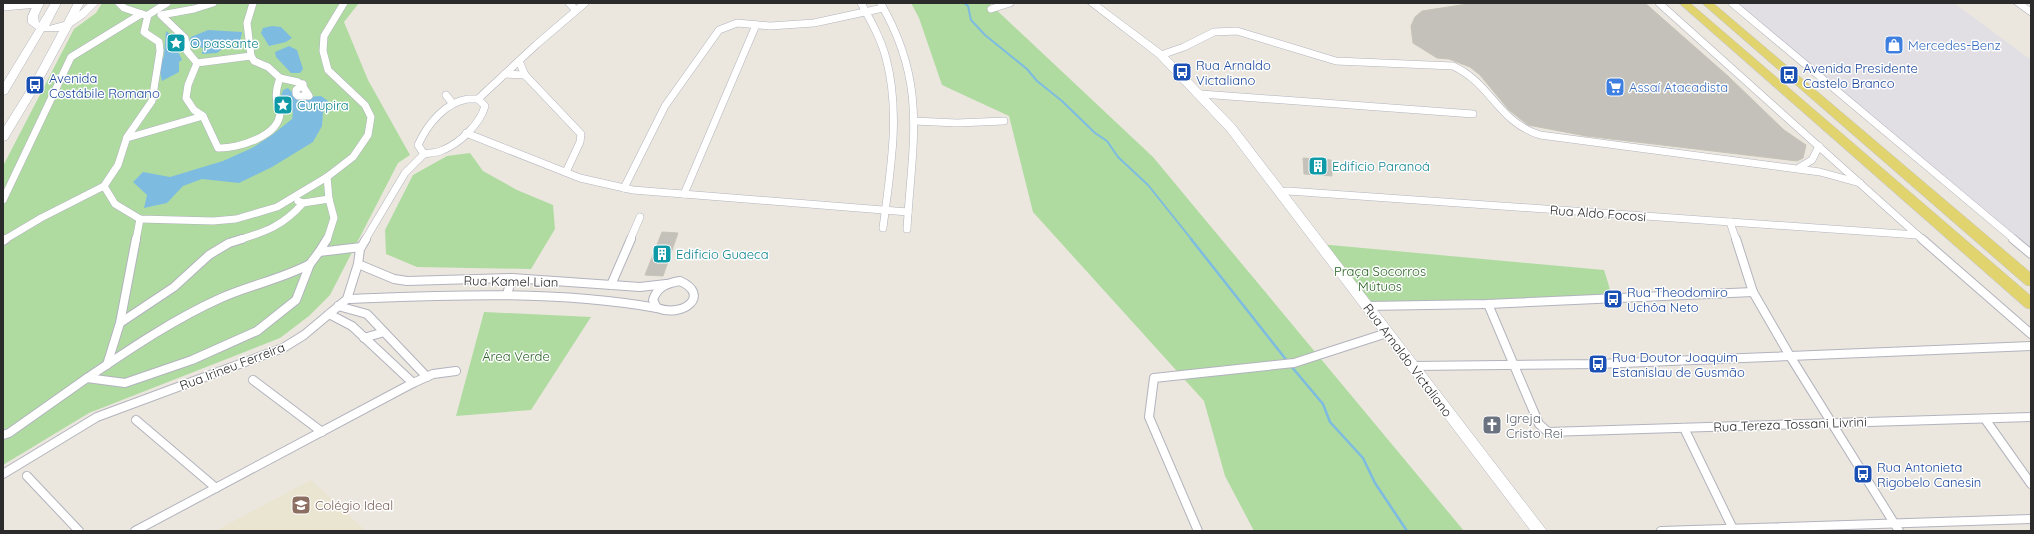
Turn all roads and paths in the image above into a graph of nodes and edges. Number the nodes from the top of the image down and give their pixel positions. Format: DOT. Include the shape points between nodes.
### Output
graph roads {
  1 [pos="56,3"];
  2 [pos="79,3"];
  3 [pos="94,3"];
  4 [pos="119,3"];
  5 [pos="167,3"];
  6 [pos="183,3"];
  7 [pos="213,3"];
  8 [pos="253,3"];
  9 [pos="344,3"];
  10 [pos="569,3"];
  11 [pos="585,3"];
  12 [pos="861,3"];
  13 [pos="1010,3"];
  14 [pos="1092,3"];
  15 [pos="1659,3"];
  16 [pos="1684,3"];
  17 [pos="1707,3"];
  18 [pos="1732,3"];
  19 [pos="2018,3"];
  20 [pos="38,4"];
  21 [pos="881,5"];
  22 [pos="3,7"];
  23 [pos="194,9"];
  24 [pos="991,9"];
  25 [pos="576,10"];
  26 [pos="866,12"];
  27 [pos="2031,12"];
  28 [pos="144,15"];
  29 [pos="161,15"];
  30 [pos="756,24"];
  31 [pos="66,25"];
  32 [pos="43,28"];
  33 [pos="1161,55"];
  34 [pos="251,56"];
  35 [pos="519,61"];
  36 [pos="197,63"];
  37 [pos="505,74"];
  38 [pos="525,75"];
  39 [pos="280,78"];
  40 [pos="303,84"];
  41 [pos="3,92"];
  42 [pos="1201,94"];
  43 [pos="446,95"];
  44 [pos="478,99"];
  45 [pos="453,104"];
  46 [pos="1472,114"];
  47 [pos="203,116"];
  48 [pos="914,121"];
  49 [pos="1004,121"];
  50 [pos="466,133"];
  51 [pos="3,137"];
  52 [pos="127,138"];
  53 [pos="1819,146"];
  54 [pos="424,154"];
  55 [pos="1797,168"];
  56 [pos="566,172"];
  57 [pos="327,177"];
  58 [pos="1860,183"];
  59 [pos="104,186"];
  60 [pos="624,188"];
  61 [pos="1279,192"];
  62 [pos="684,194"];
  63 [pos="294,199"];
  64 [pos="329,199"];
  65 [pos="3,200"];
  66 [pos="303,203"];
  67 [pos="885,210"];
  68 [pos="908,212"];
  69 [pos="640,216"];
  70 [pos="140,220"];
  71 [pos="1730,222"];
  72 [pos="883,228"];
  73 [pos="907,229"];
  74 [pos="1917,235"];
  75 [pos="3,241"];
  76 [pos="360,247"];
  77 [pos="319,252"];
  78 [pos="2031,254"];
  79 [pos="310,264"];
  80 [pos="358,264"];
  81 [pos="512,278"];
  82 [pos="439,281"];
  83 [pos="2031,281"];
  84 [pos="666,284"];
  85 [pos="611,285"];
  86 [pos="1753,292"];
  87 [pos="507,294"];
  88 [pos="433,297"];
  89 [pos="347,299"];
  90 [pos="1488,304"];
  91 [pos="2031,304"];
  92 [pos="338,306"];
  93 [pos="1367,306"];
  94 [pos="657,308"];
  95 [pos="329,314"];
  96 [pos="120,323"];
  97 [pos="384,332"];
  98 [pos="1387,333"];
  99 [pos="2031,334"];
  100 [pos="364,338"];
  101 [pos="2031,346"];
  102 [pos="1790,356"];
  103 [pos="107,365"];
  104 [pos="1413,366"];
  105 [pos="1514,366"];
  106 [pos="456,371"];
  107 [pos="427,377"];
  108 [pos="87,378"];
  109 [pos="253,380"];
  110 [pos="413,383"];
  111 [pos="2031,417"];
  112 [pos="1985,419"];
  113 [pos="136,420"];
  114 [pos="1831,422"];
  115 [pos="1684,428"];
  116 [pos="322,432"];
  117 [pos="3,435"];
  118 [pos="3,474"];
  119 [pos="26,476"];
  120 [pos="2031,484"];
  121 [pos="216,488"];
  122 [pos="2031,519"];
  123 [pos="1896,528"];
  124 [pos="1733,530"];
  125 [pos="79,531"];
  126 [pos="135,531"];
  127 [pos="1198,531"];
  128 [pos="1540,531"];
  129 [pos="1661,531"];
  1 -- 32 [label="street"];
  2 -- 31 [label="street"];
  3 -- 31 [label="street" via="84,14"];
  4 -- 28 [label="street" via="124,8"];
  5 -- 28 [label="street"];
  6 -- 23 [label="street"];
  7 -- 23 [label="street"];
  8 -- 34 [label="street" via="247,23"];
  9 -- 57 [label="street" via="324,36 323,51 328,70 365,106 370,117 368,135 353,157"];
  10 -- 25 [label="street"];
  11 -- 25 [label="street"];
  12 -- 26 [label="street"];
  13 -- 24 [label="street"];
  14 -- 33 [label="street, Rua Arnaldo Victaliano"];
  15 -- 53 [label="street"];
  16 -- 91 [label="main road"];
  17 -- 83 [label="main road"];
  18 -- 78 [label="street"];
  19 -- 27 [label="street"];
  20 -- 22 [label="street"];
  20 -- 32 [label="street" via="33,23"];
  21 -- 26 [label="street"];
  21 -- 48 [label="street" via="902,46 912,91"];
  23 -- 29 [label="street"];
  25 -- 35 [label="street"];
  26 -- 30 [label="street" via="816,24"];
  26 -- 67 [label="street" via="890,70 893,91 895,134"];
  28 -- 29 [label="street"];
  28 -- 52 [label="street" via="144,32 159,42 160,51 152,101"];
  28 -- 65 [label="street" via="71,57"];
  29 -- 36 [label="street" via="185,38 187,51"];
  30 -- 60 [label="street" via="732,24 720,30 665,106"];
  30 -- 62 [label="street"];
  31 -- 32 [label="street"];
  31 -- 51 [label="street" via="35,85"];
  32 -- 41 [label="street"];
  33 -- 42 [label="street, Rua Arnaldo Victaliano"];
  33 -- 55 [label="street" via="1214,32 1237,31 1336,61 1453,66 1468,73 1513,123 1540,135"];
  34 -- 36 [label="street"];
  34 -- 39 [label="street" via="254,61 268,67"];
  35 -- 37 [label="street"];
  35 -- 38 [label="street"];
  36 -- 47 [label="street" via="186,98 194,110"];
  37 -- 38 [label="street"];
  37 -- 44 [label="street"];
  38 -- 56 [label="street" via="581,134 580,142"];
  39 -- 40 [label="street"];
  39 -- 47 [label="street" via="276,98 280,111 278,119 269,131 249,143 229,149 218,148"];
  42 -- 46 [label="street"];
  42 -- 61 [label="street, Rua Arnaldo Victaliano" via="1232,128"];
  43 -- 45 [label="street"];
  44 -- 45 [label="street" via="460,100"];
  44 -- 50 [label="street" via="485,106 482,116"];
  45 -- 54 [label="street" via="421,136 418,145"];
  47 -- 52 [label="street"];
  48 -- 49 [label="street"];
  48 -- 68 [label="street"];
  50 -- 54 [label="street" via="456,143 441,151"];
  50 -- 56 [label="street"];
  52 -- 59 [label="street" via="118,165"];
  53 -- 55 [label="street" via="1815,159 1810,164"];
  53 -- 58 [label="street"];
  54 -- 76 [label="street" via="406,173"];
  55 -- 58 [label="street" via="1840,176"];
  56 -- 60 [label="street" via="597,183"];
  57 -- 63 [label="street"];
  57 -- 64 [label="street"];
  58 -- 74 [label="street"];
  59 -- 70 [label="street" via="115,204"];
  59 -- 75 [label="street" via="41,218"];
  60 -- 62 [label="street"];
  61 -- 71 [label="street, Rua Aldo Focosi" via="1288,190"];
  61 -- 93 [label="street, Rua Arnaldo Victaliano"];
  62 -- 67 [label="street"];
  63 -- 66 [label="street"];
  63 -- 70 [label="street" via="236,219"];
  64 -- 66 [label="street"];
  64 -- 77 [label="street" via="334,218"];
  66 -- 96 [label="street" via="291,217 266,232 229,244 209,255 174,287"];
  67 -- 68 [label="street"];
  67 -- 72 [label="street"];
  68 -- 73 [label="street"];
  69 -- 85 [label="street"];
  70 -- 96 [label="street"];
  71 -- 74 [label="street, Rua Aldo Focosi"];
  71 -- 86 [label="street"];
  74 -- 99 [label="street"];
  76 -- 77 [label="street"];
  76 -- 80 [label="street"];
  77 -- 79 [label="street"];
  79 -- 103 [label="street" via="293,274 222,297"];
  79 -- 108 [label="street" via="296,300 257,331 192,360 125,383"];
  80 -- 82 [label="street, Rua Kamel Lian" via="394,279"];
  80 -- 89 [label="street"];
  81 -- 82 [label="street, Rua Kamel Lian"];
  81 -- 85 [label="street, Rua Kamel Lian"];
  81 -- 87 [label="street"];
  82 -- 88 [label="street"];
  84 -- 85 [label="street, Rua Kamel Lian" via="640,287"];
  84 -- 94 [label="street" via="654,296 654,305"];
  84 -- 94 [label="street" via="680,281 690,286 694,295 683,309 676,312"];
  86 -- 90 [label="street"];
  86 -- 102 [label="street"];
  87 -- 88 [label="street, Rua Kamel Lian"];
  87 -- 94 [label="street, Rua Kamel Lian" via="621,301"];
  88 -- 89 [label="street, Rua Kamel Lian"];
  89 -- 92 [label="street, Rua Irineu Ferreira"];
  90 -- 93 [label="street"];
  90 -- 105 [label="street"];
  92 -- 95 [label="street, Rua Irineu Ferreira"];
  92 -- 97 [label="street" via="362,311"];
  93 -- 98 [label="street, Rua Arnaldo Victaliano"];
  95 -- 100 [label="street" via="352,326"];
  95 -- 118 [label="street, Rua Irineu Ferreira" via="304,335 283,348 97,417"];
  96 -- 103 [label="street"];
  97 -- 100 [label="street"];
  97 -- 107 [label="street"];
  98 -- 104 [label="street, Rua Arnaldo Victaliano"];
  98 -- 127 [label="street" via="1289,364 1154,378 1150,417"];
  100 -- 110 [label="street"];
  101 -- 102 [label="street"];
  102 -- 105 [label="street"];
  102 -- 114 [label="street"];
  103 -- 108 [label="street"];
  104 -- 105 [label="street"];
  104 -- 128 [label="street, Rua Arnaldo Victaliano"];
  105 -- 115 [label="street, Rua Tereza Tossani Livrini" via="1539,424 1548,432"];
  106 -- 107 [label="street"];
  107 -- 110 [label="street"];
  108 -- 117 [label="street"];
  109 -- 116 [label="street"];
  110 -- 116 [label="street"];
  111 -- 112 [label="street, Rua Tereza Tossani Livrini"];
  112 -- 114 [label="street, Rua Tereza Tossani Livrini"];
  112 -- 120 [label="street"];
  113 -- 121 [label="street"];
  114 -- 115 [label="street, Rua Tereza Tossani Livrini"];
  114 -- 123 [label="street"];
  115 -- 124 [label="street"];
  116 -- 121 [label="street"];
  119 -- 125 [label="street"];
  121 -- 126 [label="street"];
  122 -- 123 [label="street"];
  123 -- 124 [label="street"];
  124 -- 129 [label="street"];
}
